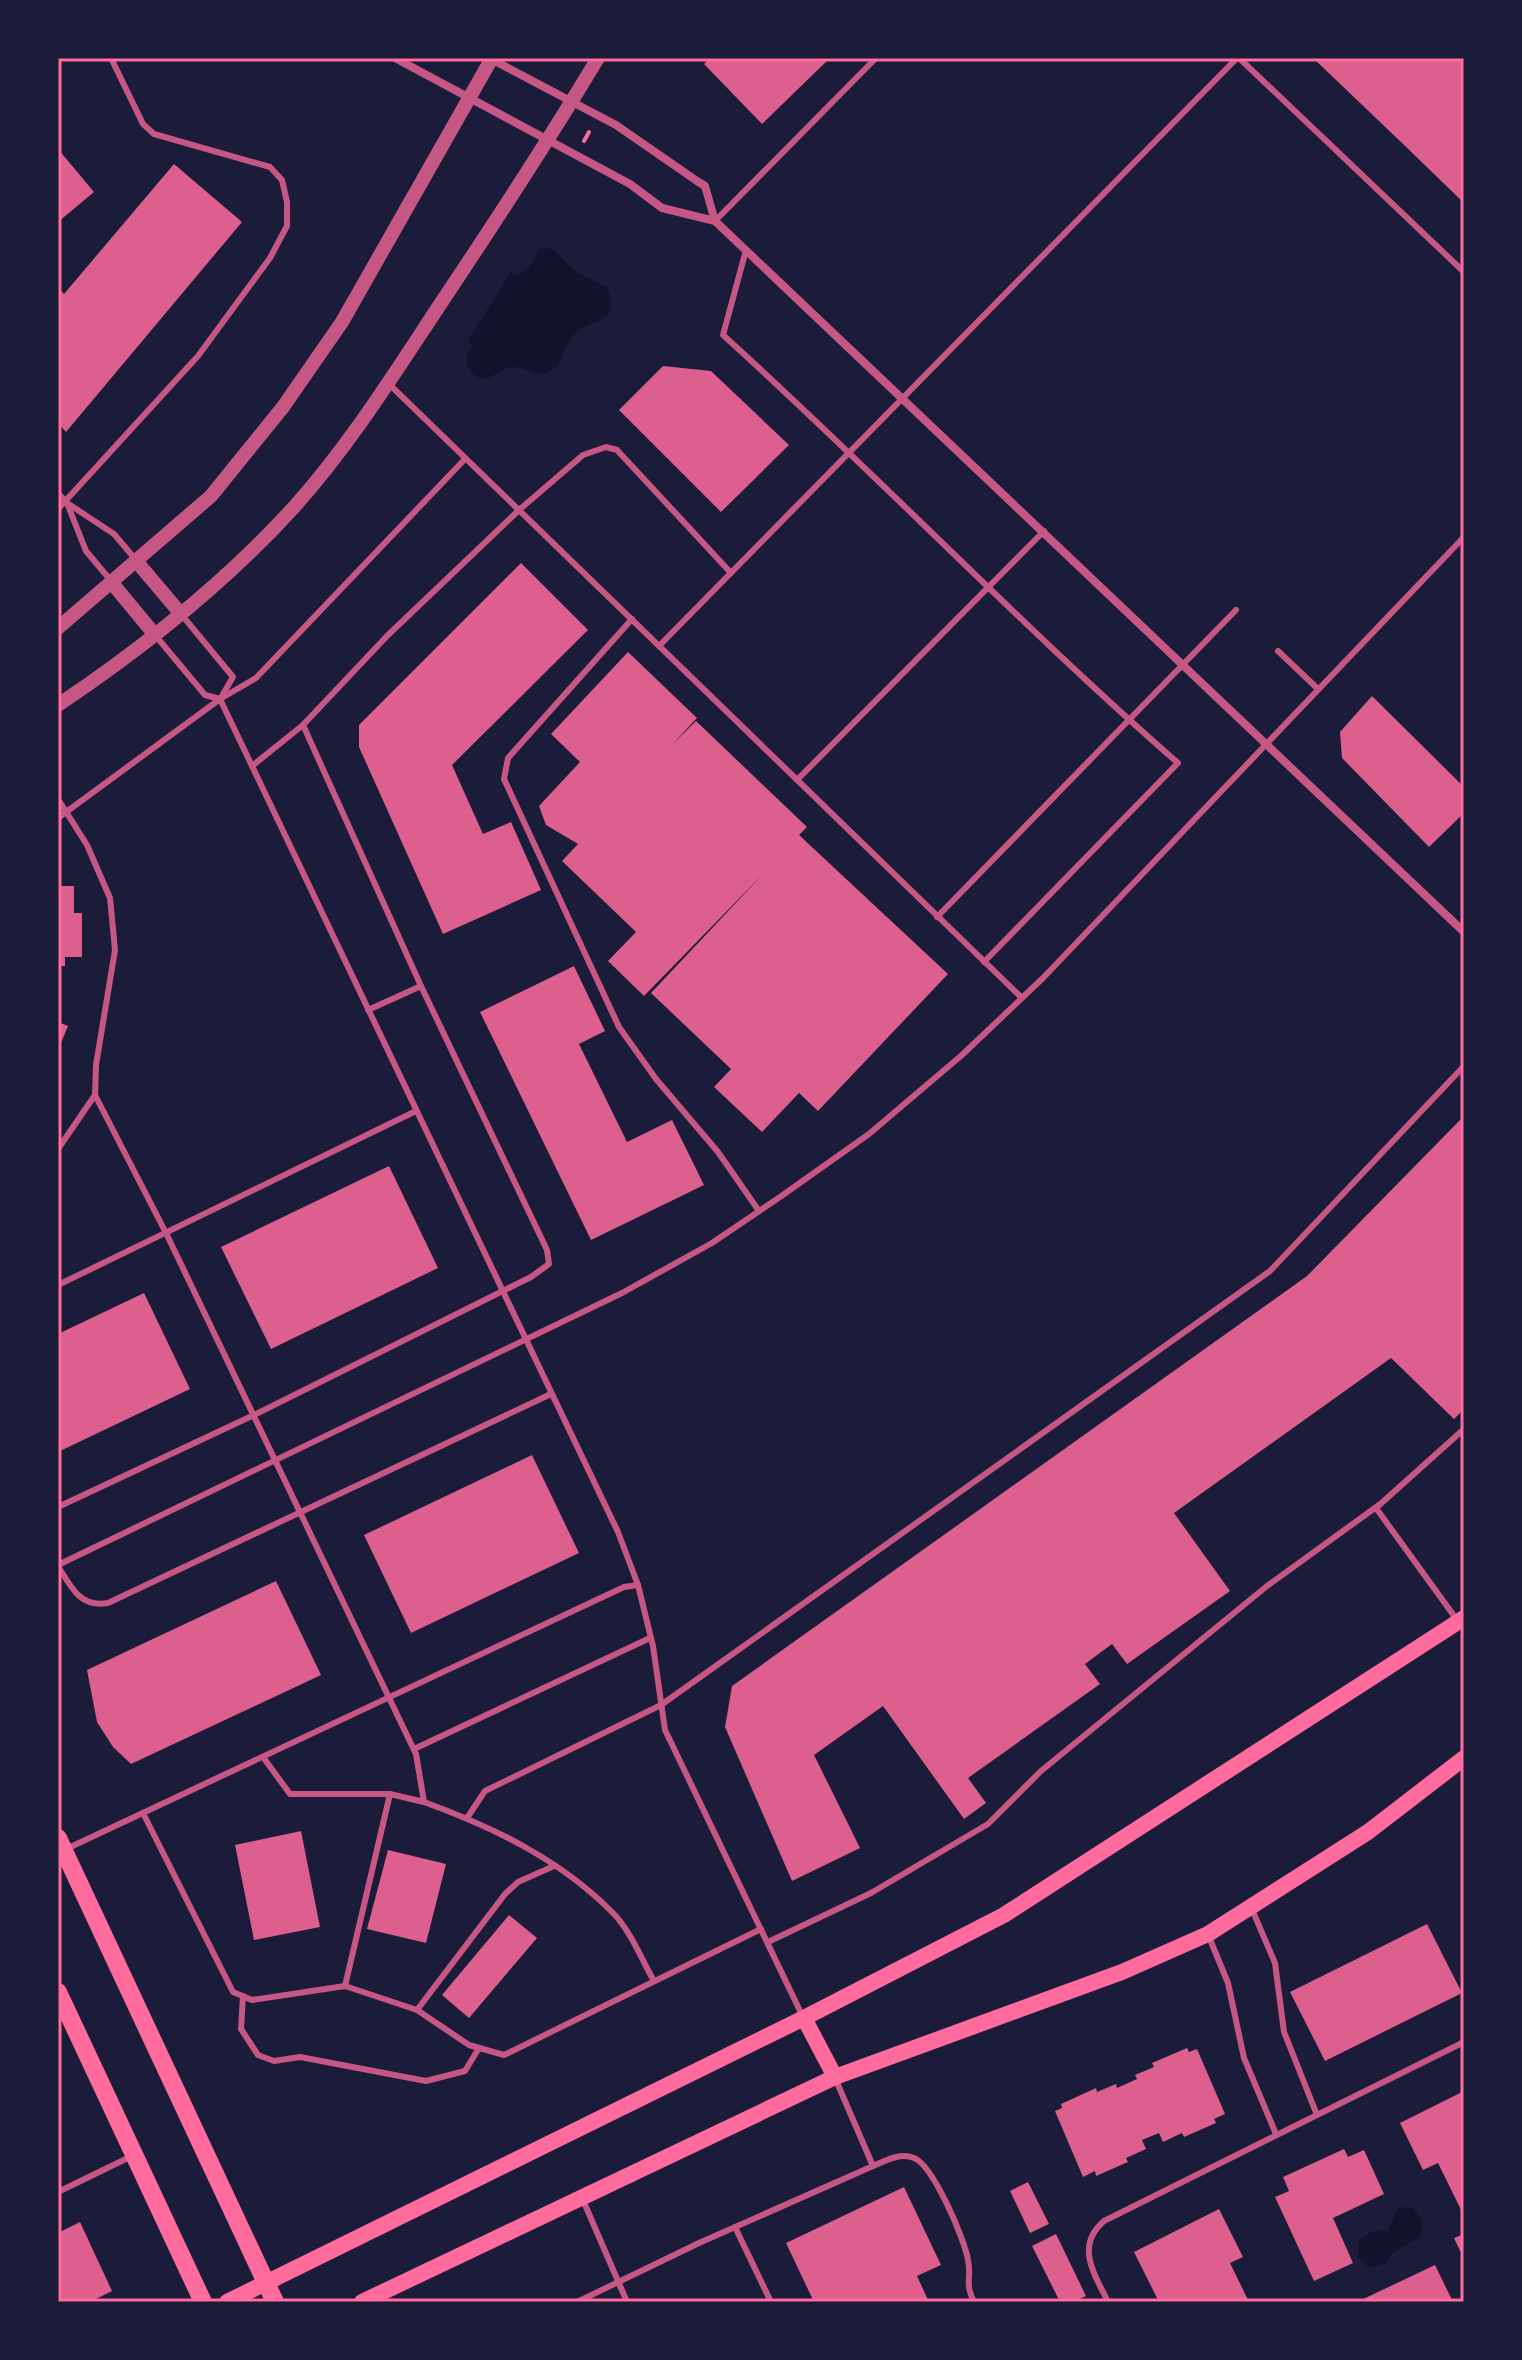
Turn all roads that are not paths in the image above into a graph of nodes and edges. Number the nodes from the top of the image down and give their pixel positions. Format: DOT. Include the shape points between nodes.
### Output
graph roads {
  1 [pos="111,58"];
  2 [pos="395,58"];
  3 [pos="598,58"];
  4 [pos="876,58"];
  5 [pos="1238,58"];
  6 [pos="491,59"];
  7 [pos="469,99"];
  8 [pos="572,102"];
  9 [pos="548,141"];
  10 [pos="715,221"];
  11 [pos="746,250"];
  12 [pos="1464,272"];
  13 [pos="389,384"];
  14 [pos="903,398"];
  15 [pos="851,451"];
  16 [pos="465,459"];
  17 [pos="58,493"];
  18 [pos="67,503"];
  19 [pos="58,509"];
  20 [pos="519,510"];
  21 [pos="1044,531"];
  22 [pos="1464,537"];
  23 [pos="137,562"];
  24 [pos="731,573"];
  25 [pos="112,583"];
  26 [pos="987,588"];
  27 [pos="1236,610"];
  28 [pos="181,614"];
  29 [pos="632,619"];
  30 [pos="58,628"];
  31 [pos="155,635"];
  32 [pos="659,646"];
  33 [pos="1278,651"];
  34 [pos="1183,663"];
  35 [pos="1318,689"];
  36 [pos="220,699"];
  37 [pos="58,705"];
  38 [pos="1128,720"];
  39 [pos="303,725"];
  40 [pos="1267,742"];
  41 [pos="252,766"];
  42 [pos="797,780"];
  43 [pos="58,799"];
  44 [pos="68,813"];
  45 [pos="58,818"];
  46 [pos="937,917"];
  47 [pos="1464,932"];
  48 [pos="984,962"];
  49 [pos="421,986"];
  50 [pos="1022,998"];
  51 [pos="368,1010"];
  52 [pos="1464,1066"];
  53 [pos="95,1095"];
  54 [pos="416,1111"];
  55 [pos="58,1149"];
  56 [pos="759,1211"];
  57 [pos="167,1235"];
  58 [pos="58,1285"];
  59 [pos="502,1292"];
  60 [pos="526,1340"];
  61 [pos="551,1394"];
  62 [pos="254,1415"];
  63 [pos="1464,1429"];
  64 [pos="277,1461"];
  65 [pos="1379,1505"];
  66 [pos="58,1507"];
  67 [pos="301,1512"];
  68 [pos="58,1566"];
  69 [pos="638,1585"];
  70 [pos="1462,1623"];
  71 [pos="650,1638"];
  72 [pos="387,1699"];
  73 [pos="661,1705"];
  74 [pos="414,1749"];
  75 [pos="263,1757"];
  76 [pos="1464,1758"];
  77 [pos="390,1794"];
  78 [pos="424,1802"];
  79 [pos="143,1813"];
  80 [pos="467,1818"];
  81 [pos="61,1844"];
  82 [pos="554,1866"];
  83 [pos="1251,1907"];
  84 [pos="761,1929"];
  85 [pos="1208,1934"];
  86 [pos="768,1942"];
  87 [pos="654,1981"];
  88 [pos="345,1986"];
  89 [pos="58,1992"];
  90 [pos="243,1996"];
  91 [pos="417,2010"];
  92 [pos="804,2018"];
  93 [pos="1464,2042"];
  94 [pos="479,2048"];
  95 [pos="835,2077"];
  96 [pos="1317,2115"];
  97 [pos="1276,2134"];
  98 [pos="136,2154"];
  99 [pos="873,2166"];
  100 [pos="58,2192"];
  101 [pos="581,2197"];
  102 [pos="735,2227"];
  103 [pos="266,2283"];
  104 [pos="617,2283"];
  105 [pos="203,2302"];
  106 [pos="227,2302"];
  107 [pos="275,2302"];
  108 [pos="362,2302"];
  109 [pos="577,2302"];
  110 [pos="627,2302"];
  111 [pos="771,2302"];
  112 [pos="974,2302"];
  113 [pos="1108,2302"];
  1 -- 18 [label="lane" via="143,124 154,134 270,167 282,180 287,226 270,258 198,356"];
  2 -- 7 [label="street"];
  3 -- 8 [label="street"];
  4 -- 10 [label="lane"];
  5 -- 12 [label="lane"];
  5 -- 14 [label="lane"];
  6 -- 7 [label="street"];
  6 -- 8 [label="street"];
  7 -- 9 [label="street"];
  7 -- 23 [label="street" via="342,322 283,407 211,496"];
  8 -- 9 [label="street"];
  8 -- 10 [label="street" via="616,125 705,186"];
  9 -- 10 [label="street" via="630,184 662,208"];
  9 -- 13 [label="street"];
  10 -- 11 [label="street"];
  11 -- 14 [label="street"];
  11 -- 15 [label="lane" via="723,335"];
  13 -- 16 [label="lane"];
  13 -- 28 [label="street" via="293,508"];
  14 -- 15 [label="lane"];
  14 -- 21 [label="street"];
  15 -- 24 [label="lane"];
  15 -- 26 [label="lane"];
  16 -- 20 [label="lane"];
  16 -- 36 [label="lane" via="256,678"];
  17 -- 18 [label="lane"];
  18 -- 19 [label="lane"];
  18 -- 23 [label="lane" via="114,534"];
  18 -- 25 [label="lane" via="86,551"];
  20 -- 24 [label="lane" via="583,455 606,447 617,450"];
  20 -- 29 [label="lane"];
  20 -- 39 [label="lane"];
  21 -- 26 [label="lane"];
  21 -- 34 [label="street"];
  22 -- 35 [label="lane"];
  23 -- 25 [label="street"];
  23 -- 28 [label="street"];
  24 -- 32 [label="lane"];
  25 -- 30 [label="street"];
  25 -- 31 [label="street"];
  26 -- 38 [label="lane"];
  26 -- 42 [label="lane"];
  27 -- 34 [label="lane"];
  28 -- 31 [label="street"];
  28 -- 36 [label="lane" via="233,677"];
  29 -- 32 [label="lane"];
  29 -- 56 [label="lane" via="508,758 504,779 619,1027"];
  31 -- 36 [label="lane" via="205,695"];
  31 -- 37 [label="street"];
  32 -- 42 [label="lane"];
  33 -- 35 [label="lane"];
  34 -- 38 [label="lane"];
  34 -- 40 [label="street"];
  35 -- 40 [label="lane"];
  36 -- 41 [label="lane"];
  36 -- 44 [label="lane"];
  38 -- 46 [label="lane"];
  38 -- 48 [label="lane" via="1178,763"];
  39 -- 41 [label="lane"];
  39 -- 49 [label="lane"];
  40 -- 47 [label="street"];
  40 -- 50 [label="lane"];
  41 -- 51 [label="lane"];
  42 -- 46 [label="lane"];
  43 -- 44 [label="lane"];
  44 -- 45 [label="lane"];
  44 -- 53 [label="lane" via="110,898 115,950"];
  46 -- 48 [label="lane"];
  48 -- 50 [label="lane"];
  49 -- 51 [label="lane"];
  49 -- 59 [label="lane" via="549,1259 541,1272"];
  50 -- 56 [label="lane" via="869,1134"];
  51 -- 54 [label="lane"];
  52 -- 73 [label="lane" via="1270,1271"];
  53 -- 55 [label="lane"];
  53 -- 57 [label="lane"];
  54 -- 57 [label="lane"];
  54 -- 59 [label="lane"];
  56 -- 60 [label="lane" via="634,1287"];
  57 -- 58 [label="lane"];
  57 -- 62 [label="lane"];
  59 -- 60 [label="lane"];
  59 -- 62 [label="lane"];
  60 -- 61 [label="lane"];
  60 -- 64 [label="lane"];
  61 -- 67 [label="lane"];
  61 -- 69 [label="lane"];
  62 -- 64 [label="lane"];
  62 -- 66 [label="lane"];
  63 -- 65 [label="lane"];
  64 -- 67 [label="lane"];
  64 -- 68 [label="lane"];
  65 -- 70 [label="lane" via="1376,1508"];
  65 -- 86 [label="lane" via="1267,1586 1088,1732 988,1824 871,1893"];
  67 -- 68 [label="lane" via="108,1603 82,1600"];
  67 -- 72 [label="lane"];
  69 -- 71 [label="lane"];
  69 -- 72 [label="lane"];
  70 -- 92 [label="main road" via="1004,1915"];
  71 -- 73 [label="lane"];
  71 -- 74 [label="lane"];
  72 -- 74 [label="lane"];
  72 -- 75 [label="lane"];
  73 -- 80 [label="lane" via="485,1791"];
  73 -- 84 [label="lane" via="665,1730"];
  74 -- 78 [label="lane"];
  75 -- 77 [label="lane" via="290,1794"];
  75 -- 79 [label="lane"];
  76 -- 83 [label="main road" via="1368,1832"];
  77 -- 78 [label="lane"];
  77 -- 88 [label="lane"];
  78 -- 80 [label="lane"];
  79 -- 81 [label="lane"];
  79 -- 90 [label="lane" via="233,1992"];
  80 -- 82 [label="lane"];
  81 -- 103 [label="main road"];
  82 -- 87 [label="lane" via="615,1915"];
  82 -- 91 [label="lane" via="505,1894"];
  83 -- 85 [label="main road"];
  83 -- 96 [label="lane" via="1275,1963 1284,2032"];
  84 -- 86 [label="lane"];
  84 -- 87 [label="lane"];
  85 -- 95 [label="main road" via="1122,1972"];
  85 -- 97 [label="lane" via="1228,1983 1244,2058"];
  86 -- 92 [label="lane"];
  87 -- 94 [label="lane" via="504,2055"];
  88 -- 90 [label="lane" via="252,2000"];
  88 -- 91 [label="lane"];
  89 -- 98 [label="main road"];
  90 -- 94 [label="lane" via="241,2029 258,2055 274,2061 300,2057 426,2081 465,2071"];
  91 -- 94 [label="lane"];
  92 -- 95 [label="main road"];
  92 -- 103 [label="main road"];
  93 -- 96 [label="lane"];
  95 -- 99 [label="lane"];
  95 -- 101 [label="main road"];
  96 -- 97 [label="lane"];
  97 -- 113 [label="lane" via="1101,2223 1090,2239 1087,2257"];
  98 -- 100 [label="lane"];
  98 -- 105 [label="main road"];
  99 -- 102 [label="lane"];
  99 -- 112 [label="lane" via="899,2156 914,2158 931,2171 969,2261 966,2285"];
  101 -- 104 [label="lane"];
  101 -- 108 [label="main road"];
  102 -- 104 [label="lane"];
  102 -- 111 [label="lane"];
  103 -- 106 [label="main road"];
  103 -- 107 [label="main road"];
  104 -- 109 [label="lane"];
  104 -- 110 [label="lane"];
}
